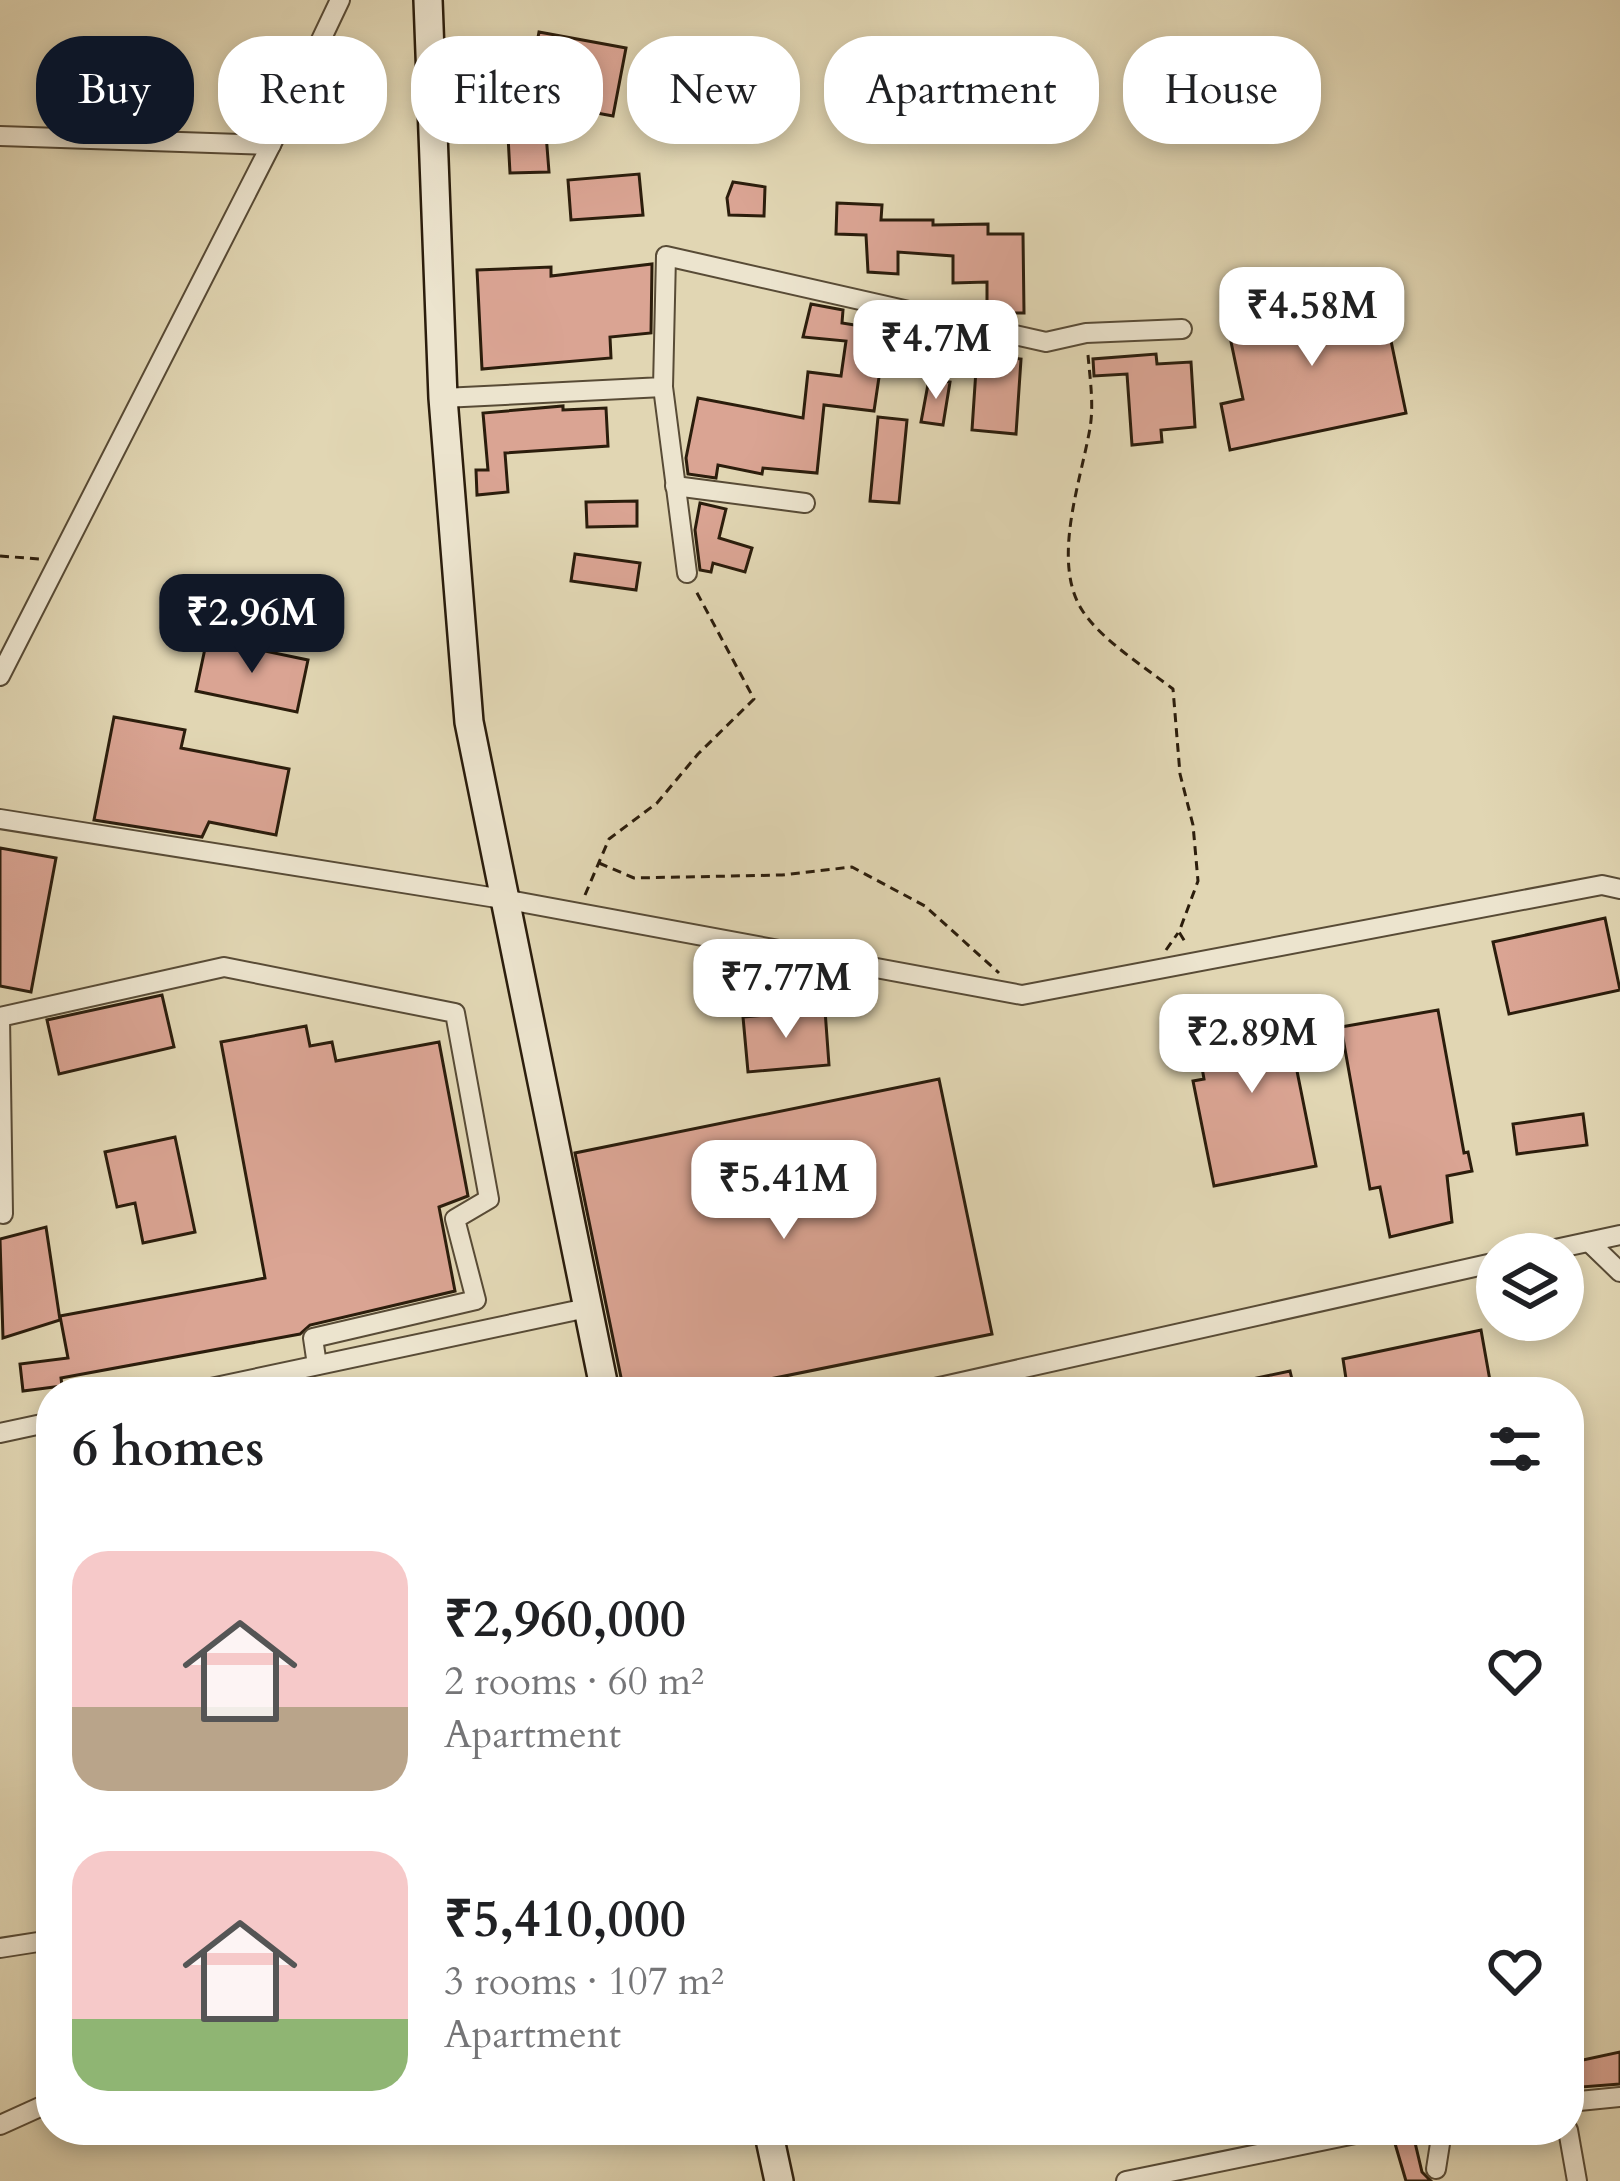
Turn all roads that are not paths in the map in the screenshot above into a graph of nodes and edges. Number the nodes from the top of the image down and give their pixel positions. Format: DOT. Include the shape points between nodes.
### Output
graph roads {
  1 [pos="340,0"];
  2 [pos="428,0"];
  3 [pos="0,136"];
  4 [pos="271,145"];
  5 [pos="1182,329"];
  6 [pos="663,387"];
  7 [pos="443,398"];
  8 [pos="676,486"];
  9 [pos="805,503"];
  10 [pos="687,573"];
  11 [pos="0,676"];
  12 [pos="0,819"];
  13 [pos="1620,889"];
  14 [pos="503,899"];
  15 [pos="3,1214"];
  16 [pos="1620,1235"];
  17 [pos="1589,1242"];
  18 [pos="1584,1243"];
  19 [pos="1476,1267"];
  20 [pos="1620,1272"];
  21 [pos="586,1308"];
  22 [pos="317,1365"];
  23 [pos="261,1377"];
  24 [pos="602,1377"];
  25 [pos="983,1377"];
  26 [pos="36,1425"];
  27 [pos="0,1433"];
  28 [pos="36,1942"];
  29 [pos="0,1948"];
  30 [pos="1620,2097"];
  31 [pos="1584,2101"];
  32 [pos="36,2109"];
  33 [pos="0,2125"];
  34 [pos="771,2145"];
  35 [pos="1302,2145"];
  36 [pos="1442,2145"];
  37 [pos="1570,2145"];
  38 [pos="1436,2169"];
  39 [pos="779,2181"];
  40 [pos="1126,2181"];
  41 [pos="1576,2181"];
  1 -- 4 [label="street"];
  2 -- 7 [label="main road"];
  3 -- 4 [label="street"];
  4 -- 11 [label="street"];
  5 -- 6 [label="street" via="1046,343 666,256"];
  6 -- 7 [label="street"];
  6 -- 8 [label="street"];
  7 -- 14 [label="main road" via="469,722"];
  8 -- 9 [label="street"];
  8 -- 10 [label="street"];
  12 -- 14 [label="street"];
  13 -- 14 [label="street" via="1602,885 1022,995"];
  14 -- 21 [label="main road"];
  15 -- 22 [label="street" via="0,1016 224,967 455,1013 489,1199 455,1219 476,1300 313,1338"];
  16 -- 17 [label="street"];
  17 -- 18 [label="street"];
  17 -- 20 [label="street"];
  19 -- 25 [label="street"];
  21 -- 22 [label="street"];
  21 -- 24 [label="main road"];
  22 -- 23 [label="street"];
  26 -- 27 [label="street"];
  28 -- 29 [label="street"];
  30 -- 31 [label="street"];
  32 -- 33 [label="street"];
  34 -- 39 [label="main road"];
  35 -- 40 [label="street"];
  36 -- 38 [label="street"];
  37 -- 41 [label="street"];
}
